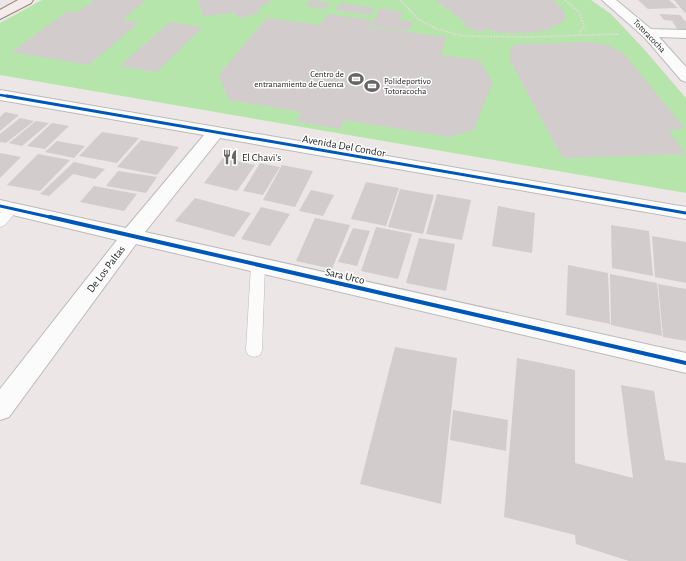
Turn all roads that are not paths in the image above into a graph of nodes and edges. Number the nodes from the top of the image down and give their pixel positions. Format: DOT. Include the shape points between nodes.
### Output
graph roads {
  1 [pos="27,0"];
  2 [pos="608,0"];
  3 [pos="2,8"];
  4 [pos="649,33"];
  5 [pos="686,34"];
  6 [pos="686,77"];
  7 [pos="0,95"];
  8 [pos="216,132"];
  9 [pos="4,212"];
  10 [pos="686,213"];
  11 [pos="131,236"];
  12 [pos="258,265"];
  13 [pos="254,350"];
  14 [pos="686,363"];
  15 [pos="0,409"];
  1 -- 3 [label="main road"];
  2 -- 4 [label="street, Totoracocha"];
  4 -- 5 [label="street"];
  4 -- 6 [label="street, Totoracocha"];
  7 -- 8 [label="street, Avenida Del Condor"];
  8 -- 10 [label="street, Avenida Del Condor"];
  8 -- 11 [label="street, De Los Paltas"];
  9 -- 11 [label="street, Sara Urco"];
  11 -- 12 [label="street, Sara Urco"];
  11 -- 15 [label="street, De Los Paltas"];
  12 -- 13 [label="lane"];
  12 -- 14 [label="street, Sara Urco"];
}
